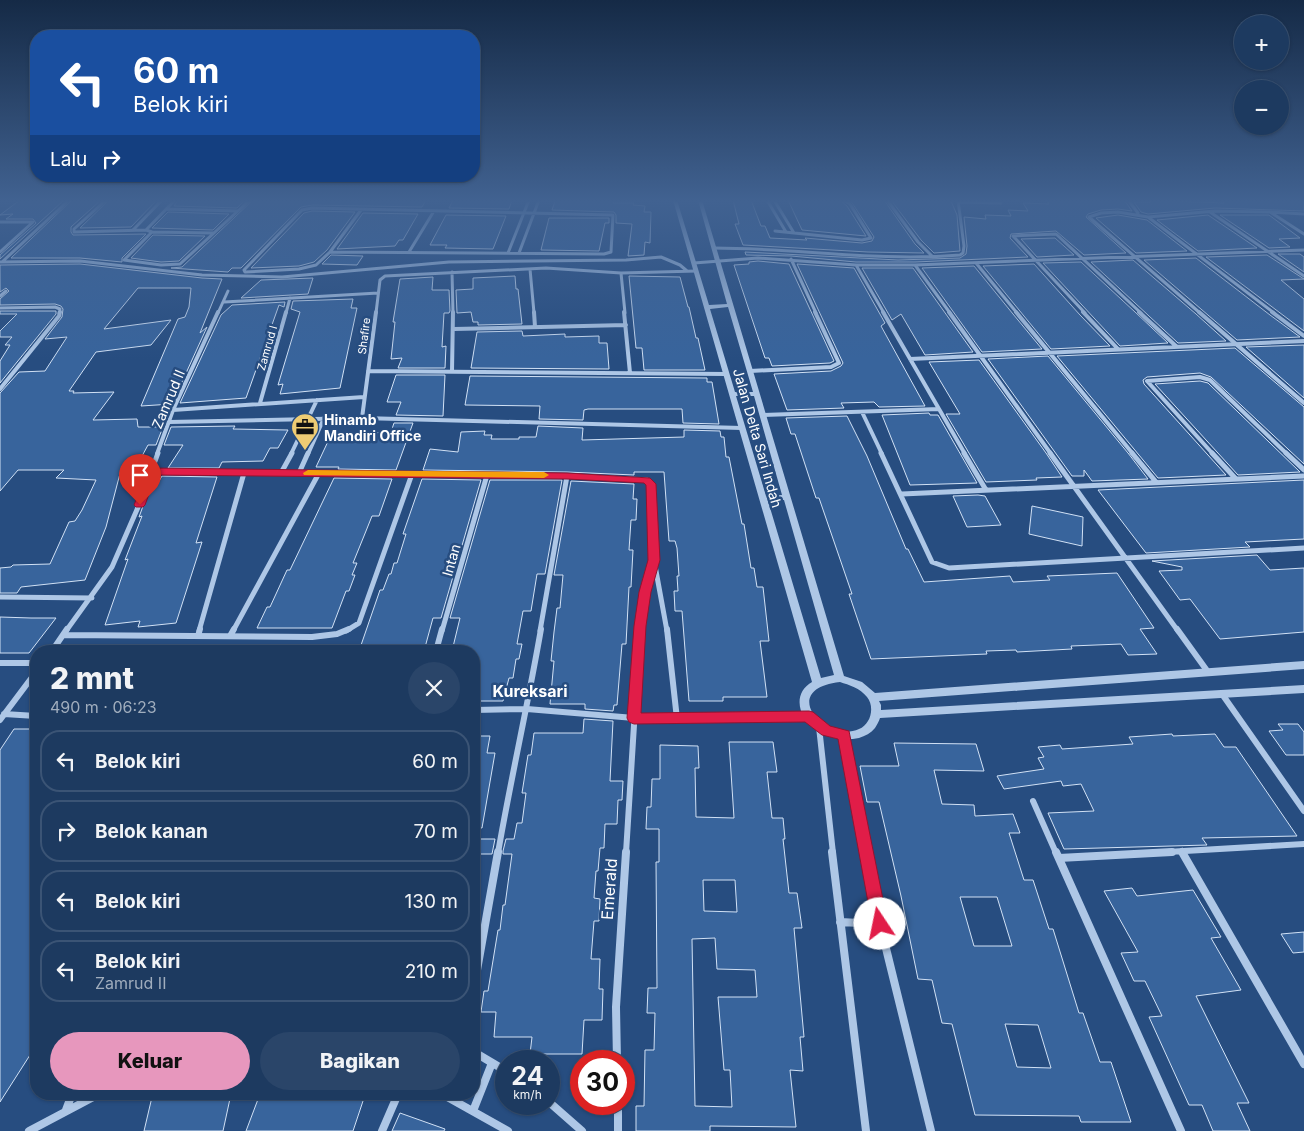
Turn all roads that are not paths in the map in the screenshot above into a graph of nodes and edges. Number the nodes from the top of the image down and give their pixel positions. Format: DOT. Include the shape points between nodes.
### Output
graph roads {
  1 [pos="11,253"];
  2 [pos="131,253"];
  3 [pos="191,253"];
  4 [pos="261,253"];
  5 [pos="329,253"];
  6 [pos="486,253"];
  7 [pos="508,253"];
  8 [pos="519,253"];
  9 [pos="608,253"];
  10 [pos="691,253"];
  11 [pos="715,253"];
  12 [pos="827,253"];
  13 [pos="928,253"];
  14 [pos="963,253"];
  15 [pos="1028,253"];
  16 [pos="1075,253"];
  17 [pos="1131,253"];
  18 [pos="1240,253"];
  19 [pos="1268,253"];
  20 [pos="1197,254"];
  21 [pos="1136,257"];
  22 [pos="933,258"];
  23 [pos="791,259"];
  24 [pos="1082,259"];
  25 [pos="1034,260"];
  26 [pos="1,262"];
  27 [pos="718,262"];
  28 [pos="694,263"];
  29 [pos="976,263"];
  30 [pos="856,265"];
  31 [pos="915,265"];
  32 [pos="530,269"];
  33 [pos="687,271"];
  34 [pos="696,271"];
  35 [pos="452,272"];
  36 [pos="621,272"];
  37 [pos="1304,276"];
  38 [pos="6,291"];
  39 [pos="228,291"];
  40 [pos="378,294"];
  41 [pos="0,296"];
  42 [pos="290,298"];
  43 [pos="224,302"];
  44 [pos="706,306"];
  45 [pos="731,306"];
  46 [pos="0,308"];
  47 [pos="626,325"];
  48 [pos="535,327"];
  49 [pos="454,329"];
  50 [pos="1304,336"];
  51 [pos="1304,341"];
  52 [pos="1237,344"];
  53 [pos="1177,347"];
  54 [pos="1118,349"];
  55 [pos="1050,352"];
  56 [pos="980,356"];
  57 [pos="910,359"];
  58 [pos="368,371"];
  59 [pos="452,371"];
  60 [pos="750,371"];
  61 [pos="630,373"];
  62 [pos="726,374"];
  63 [pos="0,389"];
  64 [pos="732,394"];
  65 [pos="757,394"];
  66 [pos="364,397"];
  67 [pos="317,400"];
  68 [pos="260,404"];
  69 [pos="1304,404"];
  70 [pos="939,409"];
  71 [pos="173,410"];
  72 [pos="862,412"];
  73 [pos="763,415"];
  74 [pos="310,418"];
  75 [pos="324,418"];
  76 [pos="362,418"];
  77 [pos="168,422"];
  78 [pos="742,428"];
  79 [pos="1304,470"];
  80 [pos="152,472"];
  81 [pos="244,473"];
  82 [pos="281,473"];
  83 [pos="299,473"];
  84 [pos="319,473"];
  85 [pos="412,474"];
  86 [pos="487,475"];
  87 [pos="567,476"];
  88 [pos="1304,476"];
  89 [pos="1236,479"];
  90 [pos="1156,482"];
  91 [pos="1074,486"];
  92 [pos="986,490"];
  93 [pos="902,494"];
  94 [pos="787,497"];
  95 [pos="763,499"];
  96 [pos="1304,548"];
  97 [pos="1124,557"];
  98 [pos="654,560"];
  99 [pos="0,597"];
  100 [pos="92,598"];
  101 [pos="64,635"];
  102 [pos="198,636"];
  103 [pos="230,636"];
  104 [pos="56,645"];
  105 [pos="438,645"];
  106 [pos="0,662"];
  107 [pos="30,663"];
  108 [pos="1304,665"];
  109 [pos="1208,672"];
  110 [pos="840,678"];
  111 [pos="30,680"];
  112 [pos="816,682"];
  113 [pos="1304,689"];
  114 [pos="1222,694"];
  115 [pos="874,698"];
  116 [pos="480,710"];
  117 [pos="527,710"];
  118 [pos="878,714"];
  119 [pos="30,716"];
  120 [pos="809,716"];
  121 [pos="2,717"];
  122 [pos="634,718"];
  123 [pos="678,718"];
  124 [pos="819,727"];
  125 [pos="844,735"];
  126 [pos="1033,801"];
  127 [pos="1304,811"];
  128 [pos="1304,844"];
  129 [pos="1182,851"];
  130 [pos="1059,858"];
  131 [pos="840,922"];
  132 [pos="880,924"];
  133 [pos="480,952"];
  134 [pos="617,1050"];
  135 [pos="480,1056"];
  136 [pos="492,1063"];
  137 [pos="1304,1064"];
  138 [pos="495,1065"];
  139 [pos="480,1093"];
  140 [pos="70,1100"];
  141 [pos="87,1100"];
  142 [pos="395,1100"];
  143 [pos="453,1100"];
  144 [pos="477,1100"];
  145 [pos="66,1110"];
  146 [pos="473,1111"];
  147 [pos="560,1112"];
  148 [pos="618,1115"];
  149 [pos="29,1131"];
  150 [pos="382,1131"];
  151 [pos="508,1131"];
  152 [pos="582,1131"];
  153 [pos="618,1131"];
  154 [pos="866,1131"];
  155 [pos="931,1131"];
  156 [pos="1181,1131"];
  1 -- 26 [label="street"];
  2 -- 3 [label="street" via="124,260 161,265 177,265"];
  4 -- 5 [label="street" via="244,270 247,273 312,267"];
  6 -- 7 [label="street"];
  7 -- 8 [label="street"];
  8 -- 9 [label="street"];
  10 -- 28 [label="street, Jalan Delta Sari Indah"];
  11 -- 27 [label="street, Jalan Delta Sari Indah"];
  12 -- 22 [label="street"];
  13 -- 22 [label="street"];
  14 -- 22 [label="street"];
  15 -- 25 [label="street"];
  16 -- 24 [label="street"];
  17 -- 21 [label="street"];
  18 -- 20 [label="street"];
  19 -- 37 [label="street"];
  20 -- 21 [label="street"];
  20 -- 50 [label="street"];
  21 -- 24 [label="street"];
  21 -- 52 [label="street"];
  23 -- 27 [label="street"];
  23 -- 30 [label="street"];
  23 -- 60 [label="street" via="839,363 831,367"];
  24 -- 25 [label="street"];
  24 -- 53 [label="street"];
  25 -- 29 [label="street"];
  25 -- 54 [label="street"];
  26 -- 33 [label="street" via="80,261 202,275 282,277 449,262 661,257"];
  27 -- 28 [label="street"];
  27 -- 45 [label="street, Jalan Delta Sari Indah"];
  28 -- 34 [label="street, Jalan Delta Sari Indah"];
  29 -- 31 [label="street"];
  29 -- 55 [label="street"];
  30 -- 31 [label="street"];
  30 -- 57 [label="street"];
  31 -- 56 [label="street"];
  32 -- 35 [label="street"];
  32 -- 36 [label="street"];
  32 -- 48 [label="street"];
  33 -- 34 [label="street"];
  33 -- 36 [label="street"];
  34 -- 44 [label="street, Jalan Delta Sari Indah"];
  35 -- 40 [label="street, Shafire" via="389,275 382,278"];
  35 -- 49 [label="street"];
  36 -- 47 [label="street"];
  38 -- 41 [label="street"];
  39 -- 43 [label="street, Zamrud II"];
  40 -- 42 [label="street"];
  40 -- 58 [label="street, Shafire"];
  42 -- 43 [label="street"];
  42 -- 68 [label="street, Zamrud I"];
  43 -- 71 [label="street, Zamrud II"];
  44 -- 45 [label="street"];
  44 -- 62 [label="street, Jalan Delta Sari Indah"];
  45 -- 60 [label="street, Jalan Delta Sari Indah"];
  46 -- 63 [label="street" via="60,309 59,316"];
  47 -- 48 [label="street"];
  47 -- 61 [label="street"];
  48 -- 49 [label="street"];
  49 -- 59 [label="street"];
  51 -- 52 [label="street"];
  52 -- 53 [label="street"];
  52 -- 69 [label="street"];
  53 -- 54 [label="street"];
  54 -- 55 [label="street"];
  55 -- 56 [label="street"];
  55 -- 90 [label="street"];
  56 -- 57 [label="street"];
  56 -- 91 [label="street"];
  57 -- 70 [label="street"];
  58 -- 59 [label="street"];
  58 -- 66 [label="street, Shafire"];
  59 -- 61 [label="street"];
  60 -- 65 [label="street, Jalan Delta Sari Indah"];
  61 -- 62 [label="street"];
  62 -- 64 [label="street, Jalan Delta Sari Indah"];
  64 -- 65 [label="street"];
  64 -- 78 [label="street, Jalan Delta Sari Indah"];
  65 -- 73 [label="street, Jalan Delta Sari Indah"];
  66 -- 67 [label="street"];
  66 -- 76 [label="street, Shafire"];
  67 -- 68 [label="street"];
  67 -- 74 [label="street"];
  68 -- 71 [label="street"];
  70 -- 72 [label="street"];
  70 -- 92 [label="street"];
  71 -- 77 [label="street, Zamrud II"];
  72 -- 73 [label="street"];
  72 -- 93 [label="street"];
  73 -- 94 [label="street, Jalan Delta Sari Indah"];
  74 -- 75 [label="street"];
  74 -- 77 [label="street"];
  74 -- 82 [label="street"];
  75 -- 76 [label="street"];
  75 -- 83 [label="street"];
  76 -- 78 [label="street"];
  77 -- 80 [label="street, Zamrud II"];
  78 -- 95 [label="street, Jalan Delta Sari Indah"];
  79 -- 89 [label="street" via="1210,380 1200,377 1147,381"];
  80 -- 81 [label="street"];
  80 -- 100 [label="street, Zamrud II" via="112,567"];
  81 -- 82 [label="street"];
  81 -- 102 [label="street"];
  82 -- 83 [label="street"];
  83 -- 84 [label="street"];
  84 -- 85 [label="street"];
  84 -- 103 [label="street"];
  85 -- 86 [label="street"];
  85 -- 103 [label="street" via="359,623 341,634 312,637"];
  86 -- 87 [label="street"];
  86 -- 105 [label="street, Intan"];
  87 -- 98 [label="street" via="641,479 651,484"];
  87 -- 117 [label="street"];
  88 -- 89 [label="street"];
  89 -- 90 [label="street"];
  90 -- 91 [label="street"];
  91 -- 92 [label="street"];
  91 -- 97 [label="street"];
  92 -- 93 [label="street"];
  93 -- 97 [label="street" via="932,562 941,567"];
  94 -- 95 [label="street"];
  94 -- 110 [label="street, Jalan Delta Sari Indah"];
  95 -- 112 [label="street, Jalan Delta Sari Indah"];
  96 -- 97 [label="street"];
  97 -- 109 [label="street"];
  98 -- 122 [label="street, Emerald" via="640,626"];
  98 -- 123 [label="street" via="666,618"];
  99 -- 100 [label="street"];
  100 -- 101 [label="street, Zamrud II"];
  101 -- 102 [label="street"];
  101 -- 104 [label="street, Zamrud II"];
  102 -- 103 [label="street"];
  106 -- 107 [label="street"];
  108 -- 109 [label="street"];
  109 -- 115 [label="street"];
  110 -- 112 [label="street"];
  110 -- 115 [label="street" via="860,684"];
  111 -- 121 [label="street"];
  112 -- 120 [label="street" via="806,693 805,709"];
  113 -- 114 [label="street"];
  114 -- 118 [label="street"];
  114 -- 127 [label="street"];
  115 -- 118 [label="street"];
  116 -- 117 [label="street"];
  117 -- 122 [label="street"];
  117 -- 133 [label="street" via="512,768"];
  118 -- 125 [label="street" via="867,730"];
  119 -- 121 [label="street"];
  120 -- 123 [label="street"];
  120 -- 124 [label="street"];
  122 -- 123 [label="street"];
  122 -- 134 [label="street, Emerald" via="616,1007"];
  124 -- 125 [label="street"];
  124 -- 131 [label="street"];
  125 -- 132 [label="street"];
  126 -- 130 [label="street"];
  128 -- 129 [label="street"];
  129 -- 130 [label="street"];
  129 -- 137 [label="street"];
  130 -- 156 [label="street"];
  131 -- 132 [label="street"];
  131 -- 154 [label="street"];
  132 -- 155 [label="street"];
  135 -- 136 [label="street"];
  136 -- 138 [label="street"];
  136 -- 139 [label="street"];
  140 -- 145 [label="street"];
  141 -- 145 [label="street"];
  142 -- 150 [label="street"];
  143 -- 146 [label="street"];
  144 -- 146 [label="street"];
  145 -- 149 [label="street"];
  146 -- 151 [label="street"];
  147 -- 152 [label="street"];
  148 -- 153 [label="street"];
}
